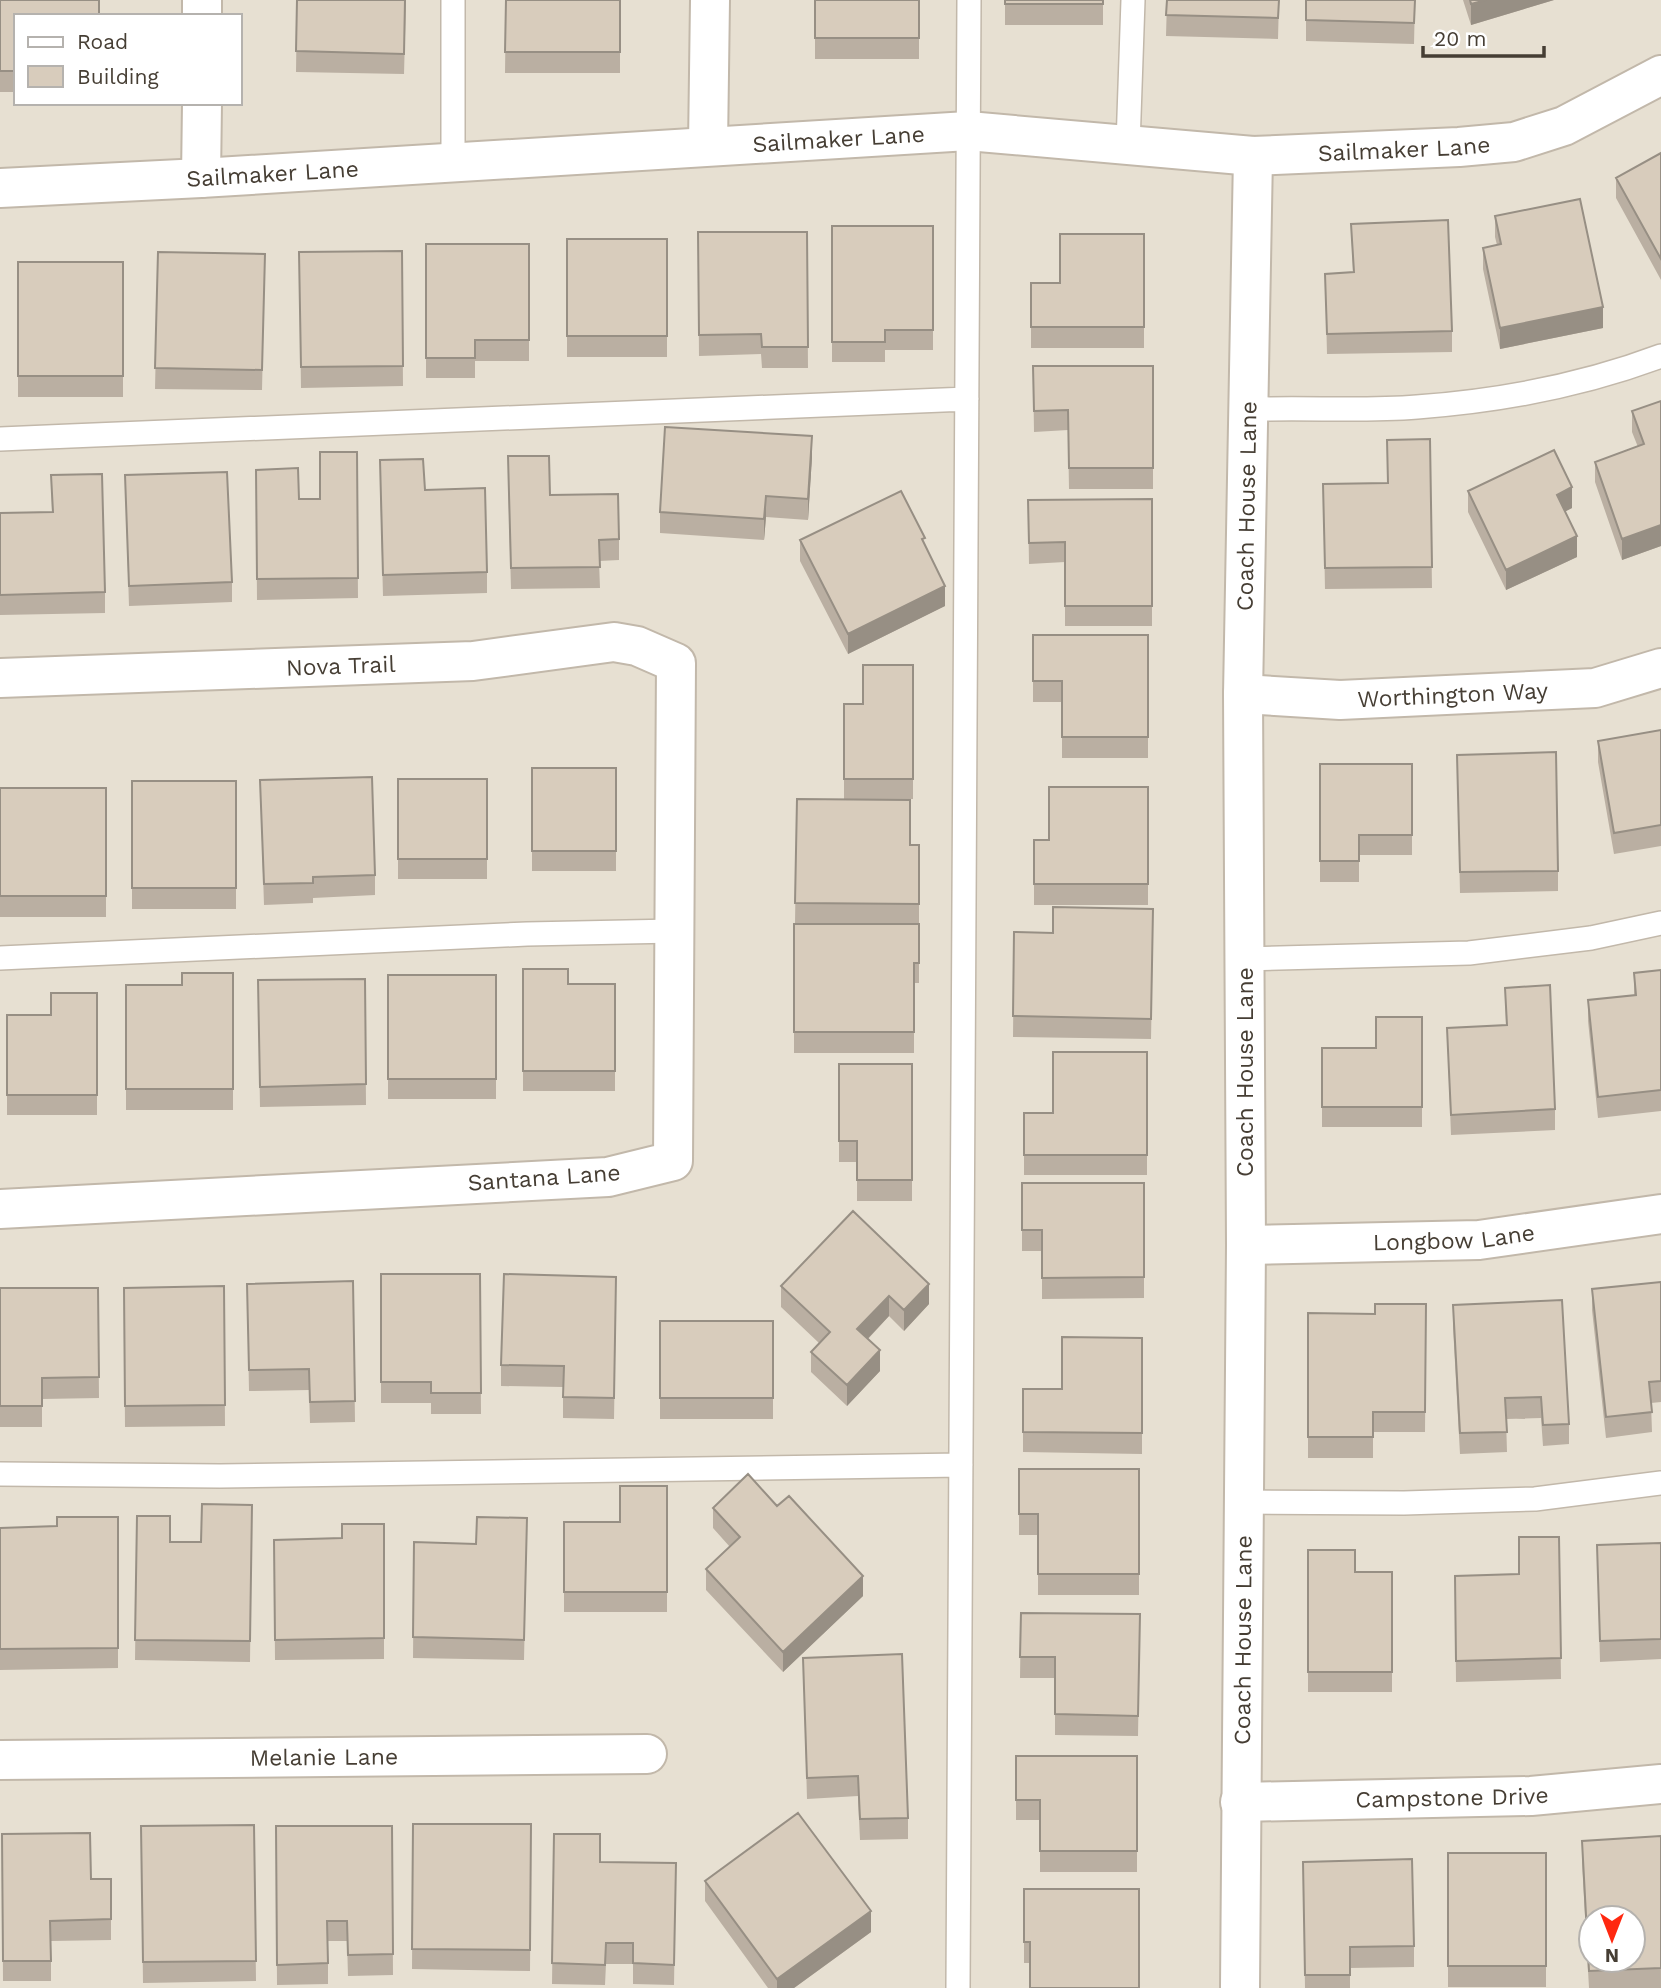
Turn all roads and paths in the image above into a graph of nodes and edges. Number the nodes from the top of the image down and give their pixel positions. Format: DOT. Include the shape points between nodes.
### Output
graph roads {
  1 [pos="453,0"];
  2 [pos="710,0"];
  3 [pos="969,0"];
  4 [pos="1133,0"];
  5 [pos="1661,75"];
  6 [pos="202,105"];
  7 [pos="968,131"];
  8 [pos="1128,145"];
  9 [pos="708,146"];
  10 [pos="1253,156"];
  11 [pos="453,162"];
  12 [pos="201,178"];
  13 [pos="0,188"];
  14 [pos="1661,356"];
  15 [pos="967,399"];
  16 [pos="1248,407"];
  17 [pos="0,439"];
  18 [pos="677,663"];
  19 [pos="1661,668"];
  20 [pos="0,678"];
  21 [pos="1242,694"];
  22 [pos="1661,923"];
  23 [pos="675,931"];
  24 [pos="0,958"];
  25 [pos="1244,959"];
  26 [pos="0,1209"];
  27 [pos="1661,1214"];
  28 [pos="1246,1245"];
  29 [pos="961,1465"];
  30 [pos="0,1474"];
  31 [pos="1661,1483"];
  32 [pos="1243,1502"];
  33 [pos="647,1754"];
  34 [pos="0,1760"];
  35 [pos="1661,1784"];
  36 [pos="1240,1802"];
  37 [pos="958,1988"];
  38 [pos="1240,1988"];
  1 -- 11 [label="lane"];
  2 -- 9 [label="street"];
  3 -- 7 [label="lane"];
  4 -- 8 [label="lane"];
  5 -- 10 [label="street, Sailmaker Lane" via="1564,127 1514,142"];
  6 -- 12 [label="street"];
  7 -- 8 [label="street, Sailmaker Lane"];
  7 -- 9 [label="street, Sailmaker Lane"];
  7 -- 15 [label="lane"];
  8 -- 10 [label="street, Sailmaker Lane"];
  9 -- 11 [label="street, Sailmaker Lane"];
  10 -- 16 [label="street, Coach House Lane"];
  11 -- 12 [label="street, Sailmaker Lane"];
  12 -- 13 [label="street, Sailmaker Lane"];
  14 -- 16 [label="lane" via="1630,368 1516,394 1416,407"];
  15 -- 17 [label="lane"];
  15 -- 29 [label="lane"];
  16 -- 21 [label="street, Coach House Lane"];
  18 -- 20 [label="street, Nova Trail" via="614,642 473,661"];
  18 -- 23 [label="street, Santana Lane"];
  19 -- 21 [label="street, Worthington Way" via="1595,688 1340,700"];
  21 -- 25 [label="street, Coach House Lane"];
  22 -- 25 [label="lane" via="1591,938 1469,953"];
  23 -- 24 [label="lane"];
  23 -- 26 [label="street, Santana Lane" via="673,1161 608,1177"];
  25 -- 28 [label="street, Coach House Lane"];
  27 -- 28 [label="street, Longbow Lane" via="1479,1240"];
  28 -- 32 [label="street, Coach House Lane"];
  29 -- 30 [label="lane" via="220,1476"];
  29 -- 37 [label="lane"];
  31 -- 32 [label="lane" via="1535,1499"];
  32 -- 36 [label="street, Coach House Lane"];
  33 -- 34 [label="street, Melanie Lane"];
  35 -- 36 [label="street, Campstone Drive" via="1531,1796"];
  36 -- 38 [label="street, Coach House Lane"];
}
